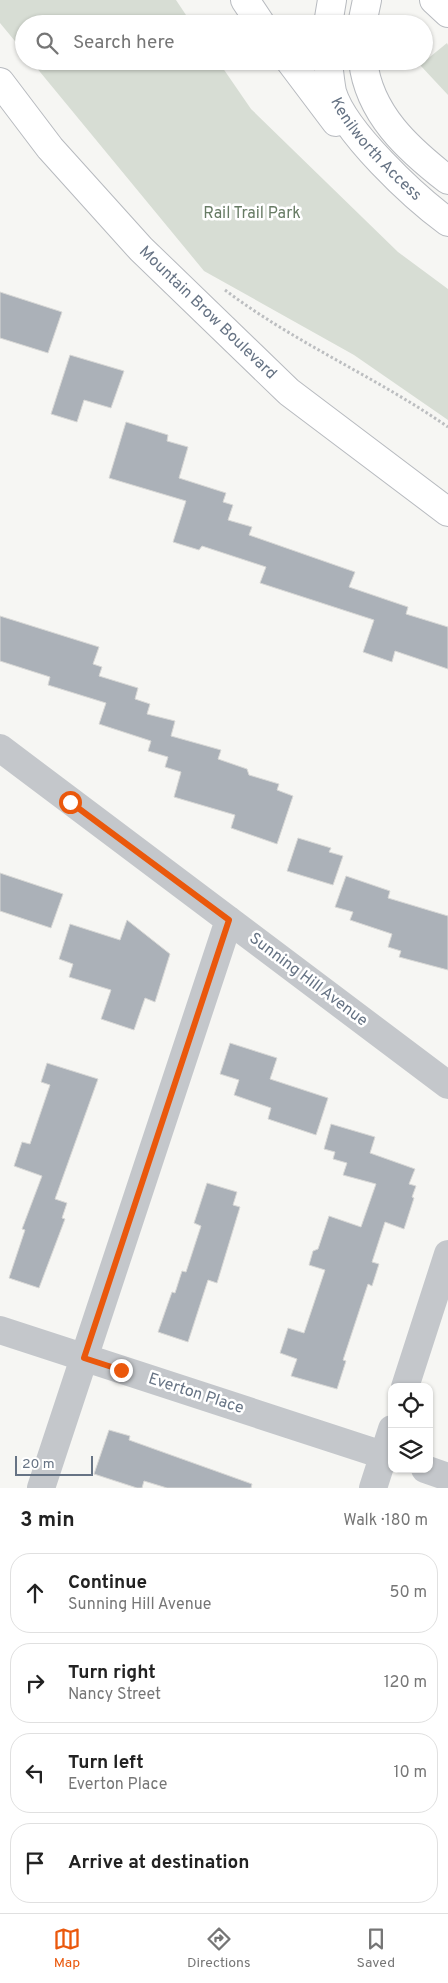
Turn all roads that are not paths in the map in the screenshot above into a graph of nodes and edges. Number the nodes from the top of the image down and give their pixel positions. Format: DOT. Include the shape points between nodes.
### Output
graph roads {
  1 [pos="244,0"];
  2 [pos="332,0"];
  3 [pos="367,0"];
  4 [pos="434,0"];
  5 [pos="448,13"];
  6 [pos="255,15"];
  7 [pos="330,15"];
  8 [pos="364,15"];
  9 [pos="297,70"];
  10 [pos="329,70"];
  11 [pos="365,70"];
  12 [pos="0,82"];
  13 [pos="448,180"];
  14 [pos="426,206"];
  15 [pos="448,222"];
  16 [pos="448,512"];
  17 [pos="0,748"];
  18 [pos="229,920"];
  19 [pos="448,1085"];
  20 [pos="448,1254"];
  21 [pos="0,1330"];
  22 [pos="84,1358"];
  23 [pos="406,1383"];
  24 [pos="388,1456"];
  25 [pos="433,1472"];
  26 [pos="448,1477"];
  27 [pos="41,1488"];
  28 [pos="373,1488"];
  1 -- 6 [label="main road"];
  2 -- 7 [label="main road"];
  3 -- 8 [label="main road"];
  4 -- 5 [label="main road"];
  9 -- 14 [label="main road" via="332,117 377,166"];
  10 -- 14 [label="main road, Kenilworth Access" via="332,93 353,130"];
  11 -- 13 [label="main road, Kenilworth Access" via="370,94 384,120 410,148"];
  12 -- 16 [label="main road, Mountain Brow Boulevard" via="50,148 141,249 282,385"];
  14 -- 15 [label="main road, Kenilworth Access"];
  17 -- 18 [label="street, Sunning Hill Avenue"];
  18 -- 19 [label="street, Sunning Hill Avenue"];
  18 -- 22 [label="street"];
  20 -- 23 [label="street"];
  21 -- 22 [label="street, Everton Place"];
  22 -- 24 [label="street, Everton Place"];
  22 -- 27 [label="street"];
  24 -- 28 [label="street"];
  25 -- 26 [label="street"];
}
